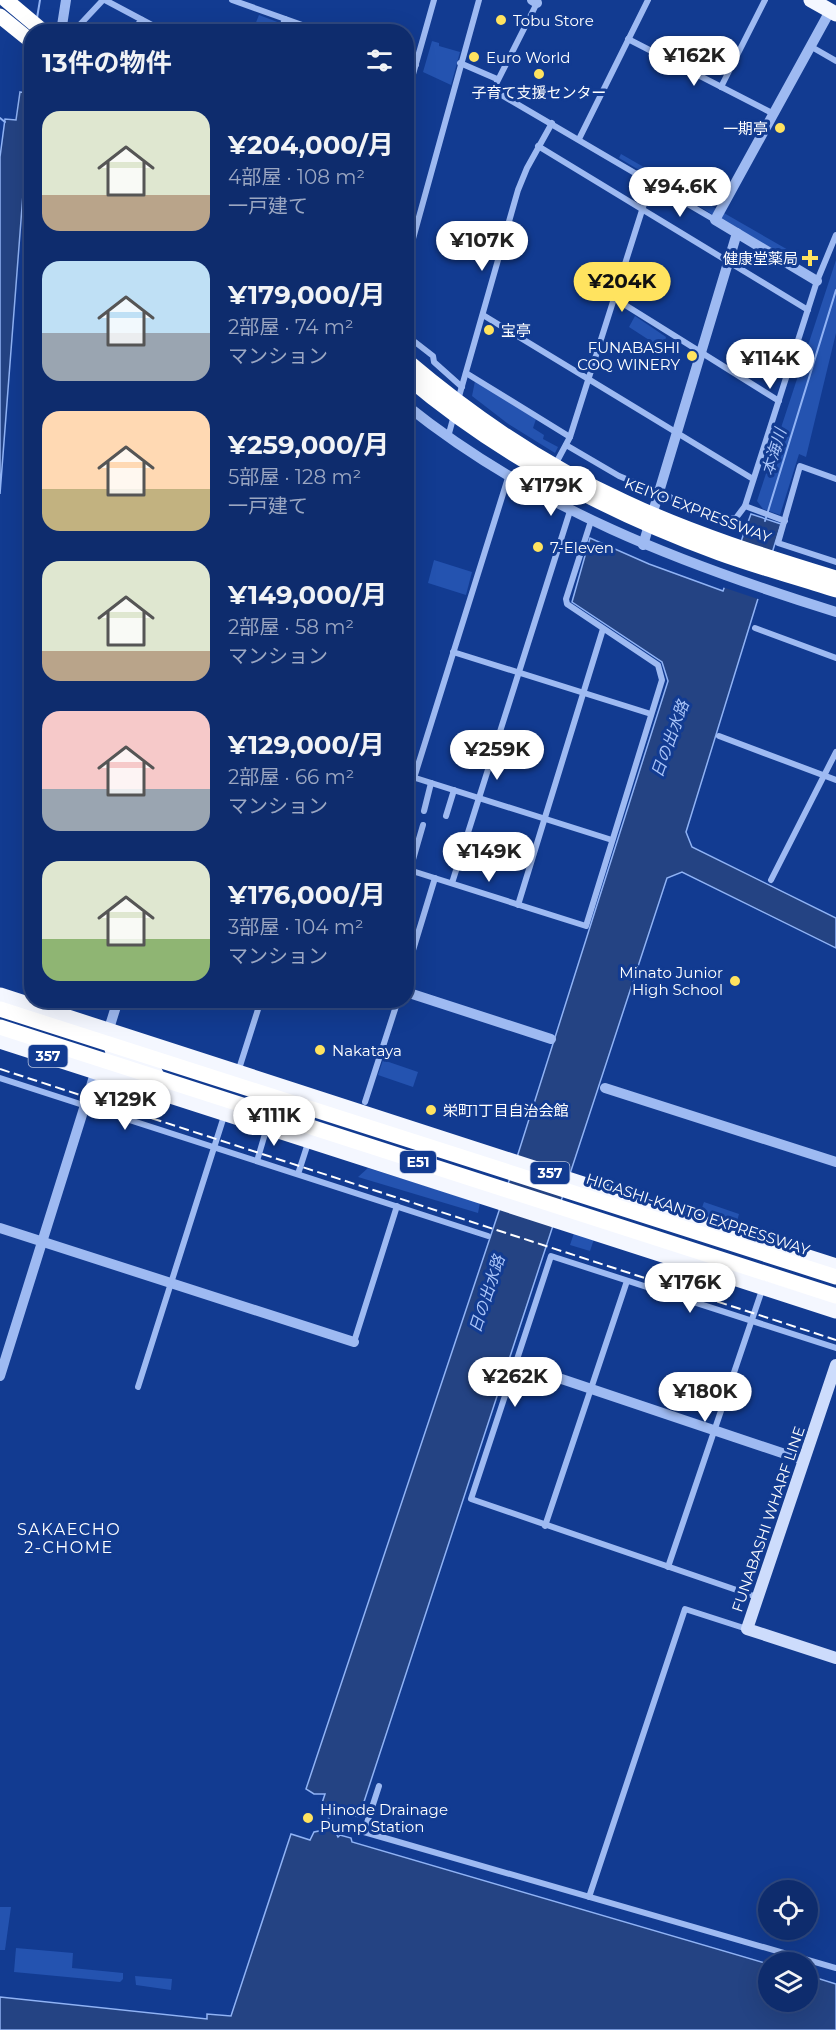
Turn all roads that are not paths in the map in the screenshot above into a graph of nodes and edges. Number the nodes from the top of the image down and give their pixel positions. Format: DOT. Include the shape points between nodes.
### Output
graph roads {
  1 [pos="6,0"];
  2 [pos="66,0"];
  3 [pos="104,0"];
  4 [pos="232,0"];
  5 [pos="434,0"];
  6 [pos="479,0"];
  7 [pos="648,0"];
  8 [pos="765,0"];
  9 [pos="811,0"];
  10 [pos="536,1"];
  11 [pos="833,12"];
  12 [pos="0,16"];
  13 [pos="285,19"];
  14 [pos="142,20"];
  15 [pos="34,24"];
  16 [pos="63,24"];
  17 [pos="81,24"];
  18 [pos="138,24"];
  19 [pos="150,24"];
  20 [pos="283,24"];
  21 [pos="299,24"];
  22 [pos="24,36"];
  23 [pos="628,39"];
  24 [pos="810,46"];
  25 [pos="836,61"];
  26 [pos="460,63"];
  27 [pos="416,65"];
  28 [pos="414,72"];
  29 [pos="497,79"];
  30 [pos="721,87"];
  31 [pos="772,113"];
  32 [pos="552,123"];
  33 [pos="579,139"];
  34 [pos="538,146"];
  35 [pos="651,182"];
  36 [pos="642,209"];
  37 [pos="715,220"];
  38 [pos="737,233"];
  39 [pos="414,234"];
  40 [pos="836,236"];
  41 [pos="728,262"];
  42 [pos="817,281"];
  43 [pos="614,298"];
  44 [pos="808,310"];
  45 [pos="483,315"];
  46 [pos="414,341"];
  47 [pos="700,352"];
  48 [pos="414,366"];
  49 [pos="466,373"];
  50 [pos="589,377"];
  51 [pos="414,382"];
  52 [pos="462,387"];
  53 [pos="779,401"];
  54 [pos="414,411"];
  55 [pos="676,433"];
  56 [pos="448,436"];
  57 [pos="570,437"];
  58 [pos="566,445"];
  59 [pos="508,478"];
  60 [pos="753,479"];
  61 [pos="836,479"];
  62 [pos="660,493"];
  63 [pos="540,496"];
  64 [pos="745,506"];
  65 [pos="570,511"];
  66 [pos="591,521"];
  67 [pos="785,521"];
  68 [pos="643,545"];
  69 [pos="836,562"];
  70 [pos="836,578"];
  71 [pos="836,590"];
  72 [pos="836,612"];
  73 [pos="755,628"];
  74 [pos="603,629"];
  75 [pos="453,652"];
  76 [pos="836,658"];
  77 [pos="518,672"];
  78 [pos="584,693"];
  79 [pos="651,714"];
  80 [pos="719,736"];
  81 [pos="836,752"];
  82 [pos="824,775"];
  83 [pos="414,778"];
  84 [pos="836,780"];
  85 [pos="432,783"];
  86 [pos="454,790"];
  87 [pos="479,798"];
  88 [pos="424,811"];
  89 [pos="446,816"];
  90 [pos="545,819"];
  91 [pos="423,825"];
  92 [pos="612,840"];
  93 [pos="414,851"];
  94 [pos="414,871"];
  95 [pos="435,878"];
  96 [pos="771,880"];
  97 [pos="452,884"];
  98 [pos="518,904"];
  99 [pos="414,947"];
  100 [pos="0,995"];
  101 [pos="414,995"];
  102 [pos="24,1003"];
  103 [pos="0,1007"];
  104 [pos="40,1008"];
  105 [pos="115,1008"];
  106 [pos="258,1008"];
  107 [pos="395,1008"];
  108 [pos="0,1027"];
  109 [pos="108,1030"];
  110 [pos="551,1038"];
  111 [pos="0,1041"];
  112 [pos="96,1072"];
  113 [pos="238,1072"];
  114 [pos="0,1078"];
  115 [pos="605,1088"];
  116 [pos="365,1102"];
  117 [pos="85,1105"];
  118 [pos="209,1107"];
  119 [pos="225,1113"];
  120 [pos="268,1126"];
  121 [pos="309,1139"];
  122 [pos="214,1147"];
  123 [pos="257,1161"];
  124 [pos="836,1162"];
  125 [pos="298,1174"];
  126 [pos="397,1206"];
  127 [pos="0,1228"];
  128 [pos="488,1236"];
  129 [pos="41,1242"];
  130 [pos="681,1260"];
  131 [pos="836,1266"];
  132 [pos="836,1277"];
  133 [pos="627,1281"];
  134 [pos="171,1283"];
  135 [pos="764,1287"];
  136 [pos="669,1294"];
  137 [pos="836,1296"];
  138 [pos="836,1311"];
  139 [pos="752,1321"];
  140 [pos="354,1342"];
  141 [pos="5,1343"];
  142 [pos="836,1348"];
  143 [pos="517,1364"];
  144 [pos="836,1365"];
  145 [pos="0,1376"];
  146 [pos="138,1387"];
  147 [pos="590,1389"];
  148 [pos="715,1431"];
  149 [pos="803,1460"];
  150 [pos="546,1526"];
  151 [pos="668,1567"];
  152 [pos="757,1598"];
  153 [pos="747,1629"];
  154 [pos="836,1658"];
  155 [pos="379,1786"];
  156 [pos="589,1897"];
  157 [pos="836,1968"];
  1 -- 15 [label="highway"];
  2 -- 16 [label="street"];
  3 -- 14 [label="street"];
  3 -- 17 [label="street"];
  4 -- 13 [label="street"];
  5 -- 27 [label="street"];
  6 -- 26 [label="street"];
  7 -- 23 [label="street"];
  8 -- 30 [label="street"];
  9 -- 11 [label="highway"];
  10 -- 29 [label="street"];
  11 -- 24 [label="street"];
  12 -- 22 [label="highway"];
  13 -- 20 [label="street"];
  13 -- 21 [label="street"];
  14 -- 18 [label="street"];
  14 -- 19 [label="street"];
  23 -- 30 [label="street"];
  23 -- 33 [label="street"];
  24 -- 25 [label="street"];
  24 -- 31 [label="street"];
  26 -- 29 [label="street"];
  26 -- 39 [label="street"];
  27 -- 28 [label="street"];
  29 -- 32 [label="street" via="493,90"];
  30 -- 31 [label="street"];
  31 -- 37 [label="street"];
  32 -- 33 [label="street"];
  32 -- 34 [label="street"];
  33 -- 35 [label="street"];
  34 -- 36 [label="street"];
  34 -- 45 [label="street" via="518,190"];
  35 -- 36 [label="street"];
  35 -- 37 [label="street"];
  36 -- 41 [label="street"];
  36 -- 43 [label="street"];
  37 -- 38 [label="street"];
  38 -- 41 [label="street"];
  38 -- 42 [label="street"];
  40 -- 42 [label="street"];
  41 -- 44 [label="street"];
  41 -- 47 [label="street"];
  42 -- 44 [label="street"];
  43 -- 47 [label="street"];
  43 -- 50 [label="street"];
  44 -- 53 [label="street"];
  45 -- 49 [label="street"];
  45 -- 50 [label="street"];
  46 -- 52 [label="street"];
  47 -- 53 [label="street"];
  47 -- 55 [label="street"];
  48 -- 70 [label="highway, KEIYO EXPRESSWAY, bridge" via="504,435 623,502 723,543"];
  49 -- 52 [label="street"];
  49 -- 57 [label="street"];
  50 -- 55 [label="street"];
  50 -- 57 [label="street"];
  51 -- 71 [label="highway, KEIYO EXPRESSWAY, bridge" via="497,444 612,510 720,553"];
  52 -- 56 [label="street"];
  53 -- 60 [label="street"];
  54 -- 56 [label="street"];
  55 -- 60 [label="street"];
  55 -- 62 [label="street"];
  56 -- 59 [label="street"];
  57 -- 58 [label="street"];
  58 -- 62 [label="street" via="619,476"];
  58 -- 63 [label="street"];
  59 -- 63 [label="street"];
  59 -- 75 [label="street"];
  60 -- 64 [label="street"];
  61 -- 67 [label="street" via="800,466"];
  62 -- 64 [label="street" via="723,519 736,518"];
  62 -- 68 [label="street"];
  63 -- 65 [label="street"];
  64 -- 67 [label="street"];
  65 -- 66 [label="street"];
  65 -- 77 [label="street"];
  66 -- 68 [label="street"];
  66 -- 74 [label="street" via="566,599 570,608"];
  67 -- 69 [label="street" via="778,543"];
  68 -- 72 [label="street" via="724,577"];
  73 -- 76 [label="street"];
  74 -- 78 [label="street"];
  74 -- 79 [label="street" via="658,665 662,680"];
  75 -- 77 [label="street"];
  75 -- 83 [label="street"];
  77 -- 78 [label="street"];
  77 -- 87 [label="street"];
  78 -- 79 [label="street"];
  78 -- 90 [label="street"];
  79 -- 92 [label="street"];
  80 -- 82 [label="street"];
  81 -- 82 [label="street"];
  82 -- 84 [label="street"];
  82 -- 96 [label="street"];
  83 -- 85 [label="street"];
  85 -- 86 [label="street"];
  85 -- 88 [label="street"];
  86 -- 87 [label="street"];
  86 -- 89 [label="street"];
  87 -- 90 [label="street"];
  87 -- 97 [label="street"];
  90 -- 92 [label="street"];
  90 -- 98 [label="street"];
  91 -- 93 [label="street"];
  92 -- 98 [label="street" via="586,926"];
  94 -- 95 [label="street"];
  95 -- 97 [label="street"];
  95 -- 99 [label="street"];
  97 -- 98 [label="street"];
  100 -- 102 [label="highway, 357"];
  101 -- 110 [label="street"];
  103 -- 112 [label="highway" via="6,1008 10,1023 90,1052"];
  103 -- 132 [label="highway, HIGASHI-KANTO EXPRESSWAY / E51, bridge"];
  104 -- 109 [label="highway, 357"];
  105 -- 109 [label="street"];
  106 -- 113 [label="street"];
  107 -- 116 [label="street"];
  108 -- 137 [label="highway, E51, bridge"];
  109 -- 112 [label="street"];
  109 -- 113 [label="highway, 357"];
  109 -- 118 [label="highway" via="113,1053 152,1066 160,1085 206,1102"];
  111 -- 112 [label="highway, 357"];
  112 -- 117 [label="street"];
  112 -- 118 [label="highway, 357"];
  113 -- 131 [label="highway, 357"];
  114 -- 117 [label="street"];
  115 -- 124 [label="street"];
  117 -- 122 [label="street"];
  117 -- 129 [label="street"];
  118 -- 119 [label="highway, 357"];
  119 -- 120 [label="highway, 357"];
  119 -- 122 [label="street"];
  120 -- 121 [label="highway, 357"];
  120 -- 123 [label="street"];
  121 -- 125 [label="street"];
  121 -- 130 [label="highway, 357"];
  122 -- 123 [label="street"];
  122 -- 134 [label="street"];
  123 -- 125 [label="street"];
  125 -- 126 [label="street"];
  126 -- 128 [label="street"];
  126 -- 140 [label="street"];
  127 -- 129 [label="street"];
  129 -- 134 [label="street"];
  129 -- 141 [label="street"];
  130 -- 135 [label="highway, 357"];
  130 -- 136 [label="street"];
  133 -- 136 [label="street"];
  133 -- 143 [label="street" via="551,1256"];
  133 -- 147 [label="street"];
  134 -- 140 [label="street"];
  134 -- 146 [label="street"];
  135 -- 138 [label="highway, 357"];
  135 -- 139 [label="street"];
  136 -- 139 [label="street"];
  139 -- 142 [label="street"];
  139 -- 148 [label="street"];
  141 -- 145 [label="street"];
  143 -- 147 [label="street"];
  143 -- 150 [label="street" via="471,1499"];
  144 -- 149 [label="main road, FUNABASHI WHARF LINE"];
  147 -- 148 [label="street"];
  147 -- 150 [label="street"];
  148 -- 149 [label="street"];
  148 -- 151 [label="street"];
  149 -- 152 [label="main road, FUNABASHI WHARF LINE"];
  150 -- 151 [label="street"];
  151 -- 152 [label="street"];
  152 -- 153 [label="main road, FUNABASHI WHARF LINE"];
  153 -- 154 [label="main road, FUNABASHI WHARF LINE"];
  153 -- 156 [label="street" via="685,1609"];
  155 -- 156 [label="street" via="364,1832"];
  156 -- 157 [label="street"];
}
